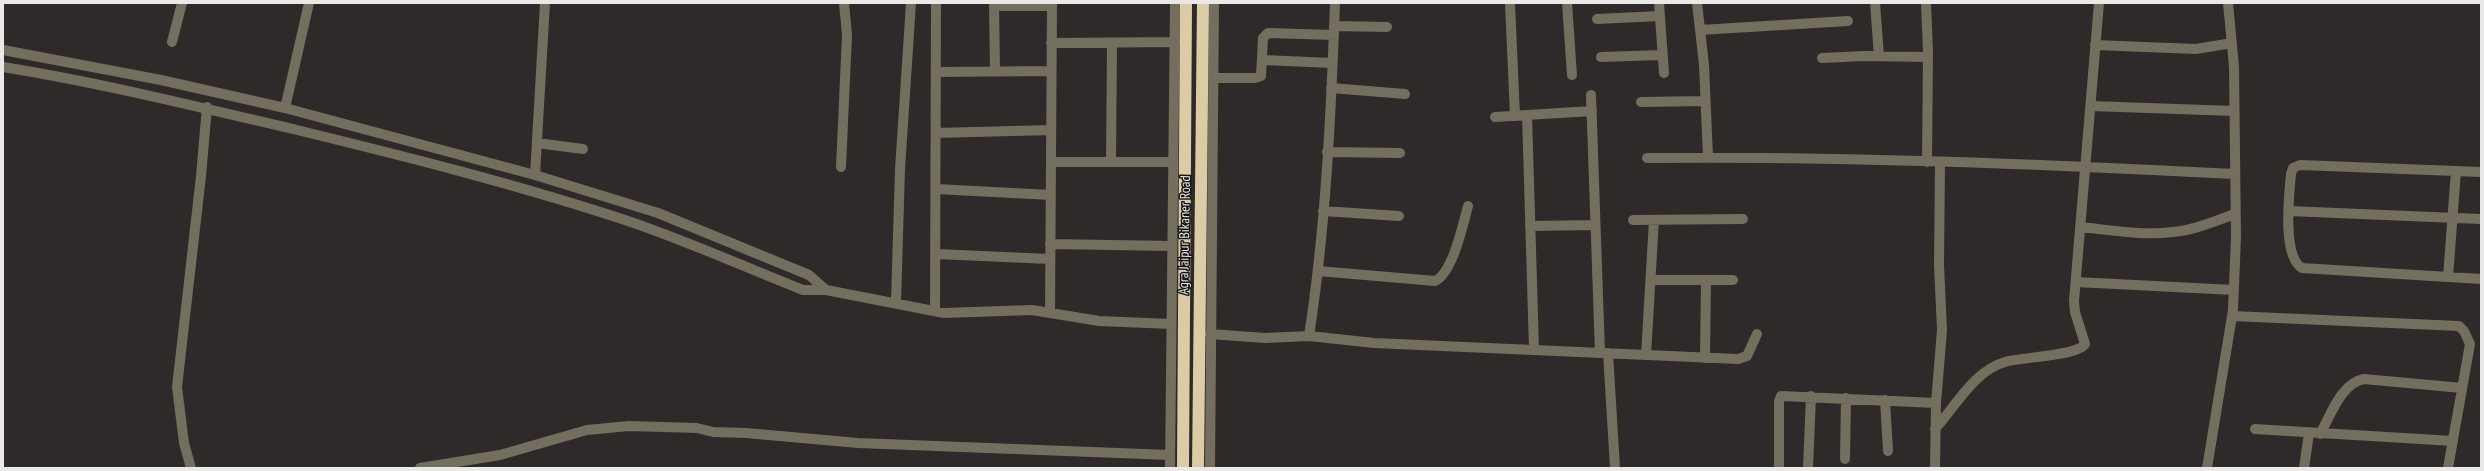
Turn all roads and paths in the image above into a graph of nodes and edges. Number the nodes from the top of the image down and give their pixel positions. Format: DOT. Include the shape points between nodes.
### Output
graph roads {
  1 [pos="182,3"];
  2 [pos="545,3"];
  3 [pos="844,3"];
  4 [pos="911,3"];
  5 [pos="936,3"];
  6 [pos="1175,3"];
  7 [pos="1186,3"];
  8 [pos="1203,3"];
  9 [pos="1214,3"];
  10 [pos="1335,3"];
  11 [pos="1510,3"];
  12 [pos="1567,3"];
  13 [pos="1659,3"];
  14 [pos="1697,3"];
  15 [pos="1875,3"];
  16 [pos="1926,3"];
  17 [pos="2099,3"];
  18 [pos="2228,3"];
  19 [pos="306,4"];
  20 [pos="994,4"];
  21 [pos="1052,4"];
  22 [pos="1660,16"];
  23 [pos="1597,19"];
  24 [pos="1848,21"];
  25 [pos="1386,28"];
  26 [pos="1334,30"];
  27 [pos="1700,30"];
  28 [pos="172,42"];
  29 [pos="1175,42"];
  30 [pos="1051,43"];
  31 [pos="2232,43"];
  32 [pos="1112,44"];
  33 [pos="2095,46"];
  34 [pos="3,50"];
  35 [pos="1662,55"];
  36 [pos="1879,56"];
  37 [pos="1601,57"];
  38 [pos="1928,57"];
  39 [pos="1822,58"];
  40 [pos="1263,60"];
  41 [pos="1332,63"];
  42 [pos="3,67"];
  43 [pos="111,70"];
  44 [pos="995,71"];
  45 [pos="1051,71"];
  46 [pos="937,72"];
  47 [pos="1664,73"];
  48 [pos="1572,74"];
  49 [pos="1213,78"];
  50 [pos="108,85"];
  51 [pos="1331,88"];
  52 [pos="1405,94"];
  53 [pos="1591,95"];
  54 [pos="1705,101"];
  55 [pos="1641,102"];
  56 [pos="2090,106"];
  57 [pos="207,107"];
  58 [pos="285,108"];
  59 [pos="1592,111"];
  60 [pos="2234,111"];
  61 [pos="1527,115"];
  62 [pos="1515,116"];
  63 [pos="1495,117"];
  64 [pos="1051,130"];
  65 [pos="936,133"];
  66 [pos="537,143"];
  67 [pos="583,149"];
  68 [pos="1327,152"];
  69 [pos="1400,153"];
  70 [pos="1708,157"];
  71 [pos="1647,158"];
  72 [pos="1051,162"];
  73 [pos="1111,162"];
  74 [pos="1173,162"];
  75 [pos="1927,162"];
  76 [pos="1940,162"];
  77 [pos="2086,166"];
  78 [pos="841,167"];
  79 [pos="2456,171"];
  80 [pos="2481,172"];
  81 [pos="2235,174"];
  82 [pos="535,175"];
  83 [pos="936,189"];
  84 [pos="603,195"];
  85 [pos="1051,195"];
  86 [pos="1468,206"];
  87 [pos="1323,211"];
  88 [pos="2289,211"];
  89 [pos="597,212"];
  90 [pos="2235,214"];
  91 [pos="1399,216"];
  92 [pos="2452,218"];
  93 [pos="1743,219"];
  94 [pos="2481,219"];
  95 [pos="1634,220"];
  96 [pos="1654,220"];
  97 [pos="1595,225"];
  98 [pos="1530,226"];
  99 [pos="2080,227"];
  100 [pos="1050,244"];
  101 [pos="1172,246"];
  102 [pos="936,254"];
  103 [pos="1050,259"];
  104 [pos="1318,271"];
  105 [pos="2448,276"];
  106 [pos="2481,279"];
  107 [pos="1651,280"];
  108 [pos="1706,280"];
  109 [pos="1733,280"];
  110 [pos="2076,282"];
  111 [pos="826,290"];
  112 [pos="2234,290"];
  113 [pos="896,302"];
  114 [pos="935,311"];
  115 [pos="1050,313"];
  116 [pos="2232,316"];
  117 [pos="1171,324"];
  118 [pos="1210,334"];
  119 [pos="1757,334"];
  120 [pos="1309,336"];
  121 [pos="1534,349"];
  122 [pos="1604,353"];
  123 [pos="1646,355"];
  124 [pos="1705,358"];
  125 [pos="2462,388"];
  126 [pos="1811,396"];
  127 [pos="1846,398"];
  128 [pos="1885,400"];
  129 [pos="1936,403"];
  130 [pos="1935,429"];
  131 [pos="2255,429"];
  132 [pos="2309,433"];
  133 [pos="2320,434"];
  134 [pos="2453,441"];
  135 [pos="1888,451"];
  136 [pos="1170,455"];
  137 [pos="1845,459"];
  138 [pos="436,466"];
  139 [pos="190,468"];
  140 [pos="420,468"];
  141 [pos="1170,468"];
  142 [pos="1183,468"];
  143 [pos="1198,468"];
  144 [pos="1210,468"];
  145 [pos="1615,468"];
  146 [pos="1779,468"];
  147 [pos="1808,468"];
  148 [pos="1935,468"];
  149 [pos="2207,468"];
  150 [pos="2304,468"];
  151 [pos="2448,468"];
  1 -- 28 [label="street"];
  2 -- 66 [label="street"];
  3 -- 78 [label="street" via="847,35"];
  4 -- 113 [label="street" via="900,169"];
  5 -- 46 [label="street"];
  6 -- 29 [label="street"];
  7 -- 142 [label="highway, Agra Jaipur Bikaner Road"];
  8 -- 143 [label="highway, Agra Jaipur Bikaner Road"];
  9 -- 49 [label="street"];
  10 -- 26 [label="street"];
  11 -- 62 [label="street"];
  12 -- 48 [label="street"];
  13 -- 22 [label="street"];
  14 -- 27 [label="street"];
  15 -- 36 [label="street"];
  16 -- 38 [label="street"];
  17 -- 33 [label="street"];
  18 -- 31 [label="street"];
  19 -- 58 [label="street"];
  20 -- 21 [label="street"];
  20 -- 44 [label="street"];
  21 -- 30 [label="street"];
  22 -- 23 [label="street"];
  22 -- 35 [label="street"];
  24 -- 27 [label="street"];
  25 -- 26 [label="street"];
  26 -- 40 [label="street" via="1268,33 1263,38"];
  26 -- 41 [label="street"];
  27 -- 54 [label="street"];
  29 -- 32 [label="street"];
  29 -- 74 [label="street"];
  30 -- 32 [label="street"];
  30 -- 45 [label="street"];
  31 -- 33 [label="street" via="2196,49"];
  31 -- 60 [label="street"];
  32 -- 73 [label="street"];
  33 -- 56 [label="street"];
  34 -- 43 [label="street"];
  35 -- 37 [label="street"];
  35 -- 47 [label="street"];
  36 -- 38 [label="street"];
  36 -- 39 [label="street"];
  38 -- 75 [label="street"];
  40 -- 41 [label="street"];
  40 -- 49 [label="street" via="1259,78"];
  41 -- 51 [label="street"];
  42 -- 50 [label="street"];
  43 -- 50 [label="street"];
  43 -- 58 [label="street"];
  44 -- 45 [label="street"];
  44 -- 46 [label="street"];
  45 -- 64 [label="street"];
  46 -- 65 [label="street"];
  49 -- 118 [label="street"];
  50 -- 57 [label="street"];
  51 -- 52 [label="street"];
  51 -- 68 [label="street"];
  53 -- 59 [label="street"];
  54 -- 55 [label="street"];
  54 -- 70 [label="street"];
  56 -- 60 [label="street"];
  56 -- 77 [label="street"];
  57 -- 89 [label="street" via="420,160"];
  57 -- 139 [label="street" via="177,387"];
  58 -- 82 [label="street"];
  59 -- 61 [label="street"];
  59 -- 97 [label="street"];
  60 -- 81 [label="street"];
  61 -- 62 [label="street"];
  61 -- 98 [label="street"];
  62 -- 63 [label="street"];
  64 -- 65 [label="street"];
  64 -- 72 [label="street"];
  65 -- 83 [label="street"];
  66 -- 67 [label="street"];
  66 -- 82 [label="street"];
  68 -- 69 [label="street"];
  68 -- 87 [label="street"];
  70 -- 71 [label="street"];
  70 -- 75 [label="street"];
  72 -- 73 [label="street"];
  72 -- 85 [label="street"];
  73 -- 74 [label="street"];
  74 -- 101 [label="street"];
  75 -- 76 [label="street"];
  76 -- 77 [label="street"];
  76 -- 129 [label="street" via="1939,265 1942,330"];
  77 -- 81 [label="street"];
  77 -- 99 [label="street"];
  79 -- 80 [label="street"];
  79 -- 88 [label="street" via="2300,165 2293,168 2291,174"];
  79 -- 92 [label="street"];
  81 -- 90 [label="street"];
  82 -- 84 [label="street"];
  83 -- 85 [label="street"];
  83 -- 102 [label="street"];
  84 -- 89 [label="street"];
  84 -- 111 [label="street" via="658,213 809,275"];
  85 -- 100 [label="street"];
  86 -- 104 [label="street" via="1447,268 1435,281"];
  87 -- 91 [label="street"];
  87 -- 104 [label="street"];
  88 -- 92 [label="street"];
  88 -- 105 [label="street" via="2291,254 2295,264 2302,268"];
  89 -- 111 [label="street" via="803,290"];
  90 -- 99 [label="street" via="2190,229 2154,234"];
  90 -- 112 [label="street"];
  92 -- 94 [label="street"];
  92 -- 105 [label="street"];
  93 -- 96 [label="street"];
  95 -- 96 [label="street"];
  96 -- 107 [label="street"];
  97 -- 98 [label="street"];
  97 -- 122 [label="street"];
  98 -- 121 [label="street"];
  99 -- 110 [label="street"];
  100 -- 101 [label="street"];
  100 -- 103 [label="street"];
  101 -- 117 [label="street"];
  102 -- 103 [label="street"];
  102 -- 114 [label="street"];
  103 -- 115 [label="street"];
  104 -- 120 [label="street"];
  105 -- 106 [label="street"];
  107 -- 108 [label="street"];
  107 -- 123 [label="street"];
  108 -- 109 [label="street"];
  108 -- 124 [label="street"];
  110 -- 112 [label="street"];
  110 -- 130 [label="street" via="2075,312 2085,339 2083,347 2073,352 2004,362 1992,368 1982,375"];
  111 -- 113 [label="street"];
  112 -- 116 [label="street"];
  113 -- 114 [label="street"];
  114 -- 115 [label="street" via="944,313 1032,310"];
  115 -- 117 [label="street" via="1099,321"];
  116 -- 125 [label="street" via="2459,326 2470,344"];
  116 -- 149 [label="street"];
  117 -- 136 [label="street"];
  118 -- 120 [label="street" via="1265,338"];
  118 -- 144 [label="street"];
  119 -- 124 [label="street" via="1747,356 1738,359"];
  120 -- 121 [label="street" via="1374,343"];
  121 -- 122 [label="street"];
  122 -- 123 [label="street"];
  122 -- 145 [label="street"];
  123 -- 124 [label="street"];
  125 -- 133 [label="street" via="2364,379 2354,381 2347,387"];
  125 -- 134 [label="street"];
  126 -- 127 [label="street"];
  126 -- 146 [label="street" via="1787,395 1779,398"];
  126 -- 147 [label="street"];
  127 -- 128 [label="street"];
  127 -- 137 [label="street"];
  128 -- 129 [label="street"];
  128 -- 135 [label="street"];
  129 -- 130 [label="street"];
  130 -- 148 [label="street"];
  131 -- 132 [label="street"];
  132 -- 133 [label="street"];
  132 -- 150 [label="street"];
  133 -- 134 [label="street"];
  134 -- 151 [label="street"];
  136 -- 138 [label="street" via="1045,451 990,446 858,443 653,426 587,430 500,455"];
  136 -- 141 [label="street"];
  138 -- 140 [label="street"];
}
